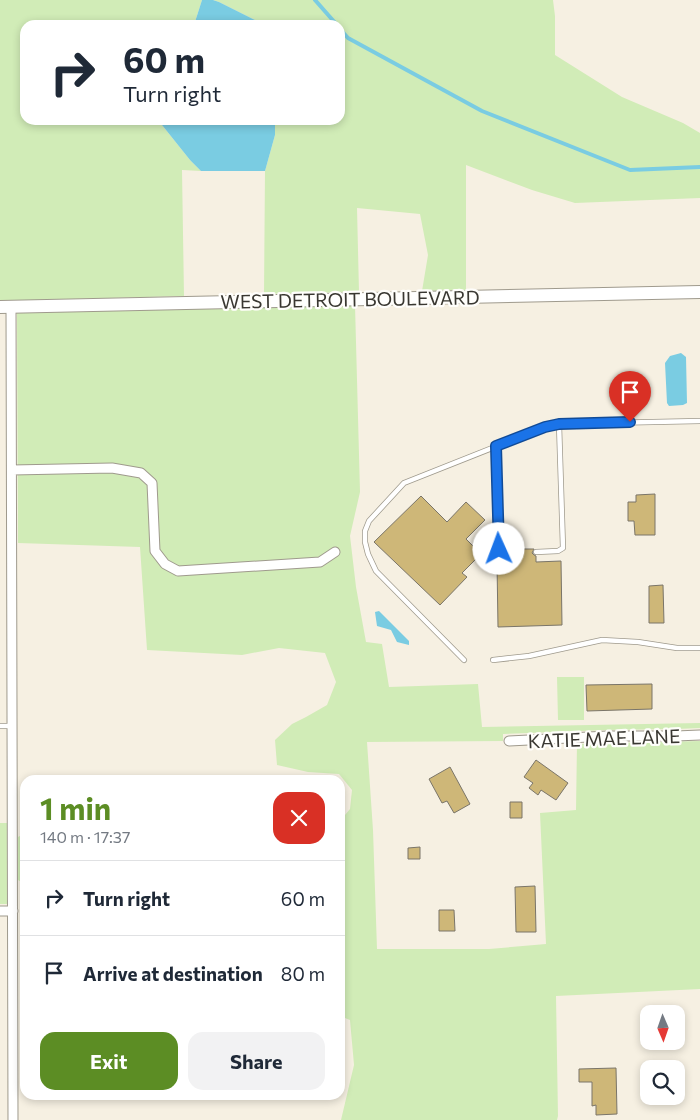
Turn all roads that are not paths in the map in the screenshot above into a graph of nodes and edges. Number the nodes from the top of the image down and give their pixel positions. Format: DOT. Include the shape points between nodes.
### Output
graph roads {
  1 [pos="700,292"];
  2 [pos="6,307"];
  3 [pos="700,421"];
  4 [pos="559,424"];
  5 [pos="496,446"];
  6 [pos="12,470"];
  7 [pos="335,552"];
  8 [pos="536,552"];
  9 [pos="513,553"];
  10 [pos="700,648"];
  11 [pos="464,660"];
  12 [pos="493,660"];
  13 [pos="0,726"];
  14 [pos="12,726"];
  15 [pos="700,735"];
  16 [pos="509,741"];
  17 [pos="0,911"];
  18 [pos="13,911"];
  19 [pos="13,1120"];
  1 -- 2 [label="street, WEST DETROIT BOULEVARD"];
  2 -- 6 [label="street"];
  3 -- 4 [label="lane"];
  4 -- 5 [label="lane"];
  4 -- 8 [label="lane" via="563,548"];
  5 -- 9 [label="lane" via="499,549"];
  5 -- 11 [label="lane" via="404,483 369,521 365,531 368,554 376,571"];
  6 -- 7 [label="street" via="112,468 141,473 152,483 155,551 165,564 178,571 320,562"];
  6 -- 14 [label="street"];
  10 -- 12 [label="lane" via="602,640 529,656"];
  13 -- 14 [label="lane"];
  14 -- 18 [label="street"];
  15 -- 16 [label="street, KATIE MAE LANE"];
  17 -- 18 [label="street"];
  18 -- 19 [label="street"];
}
